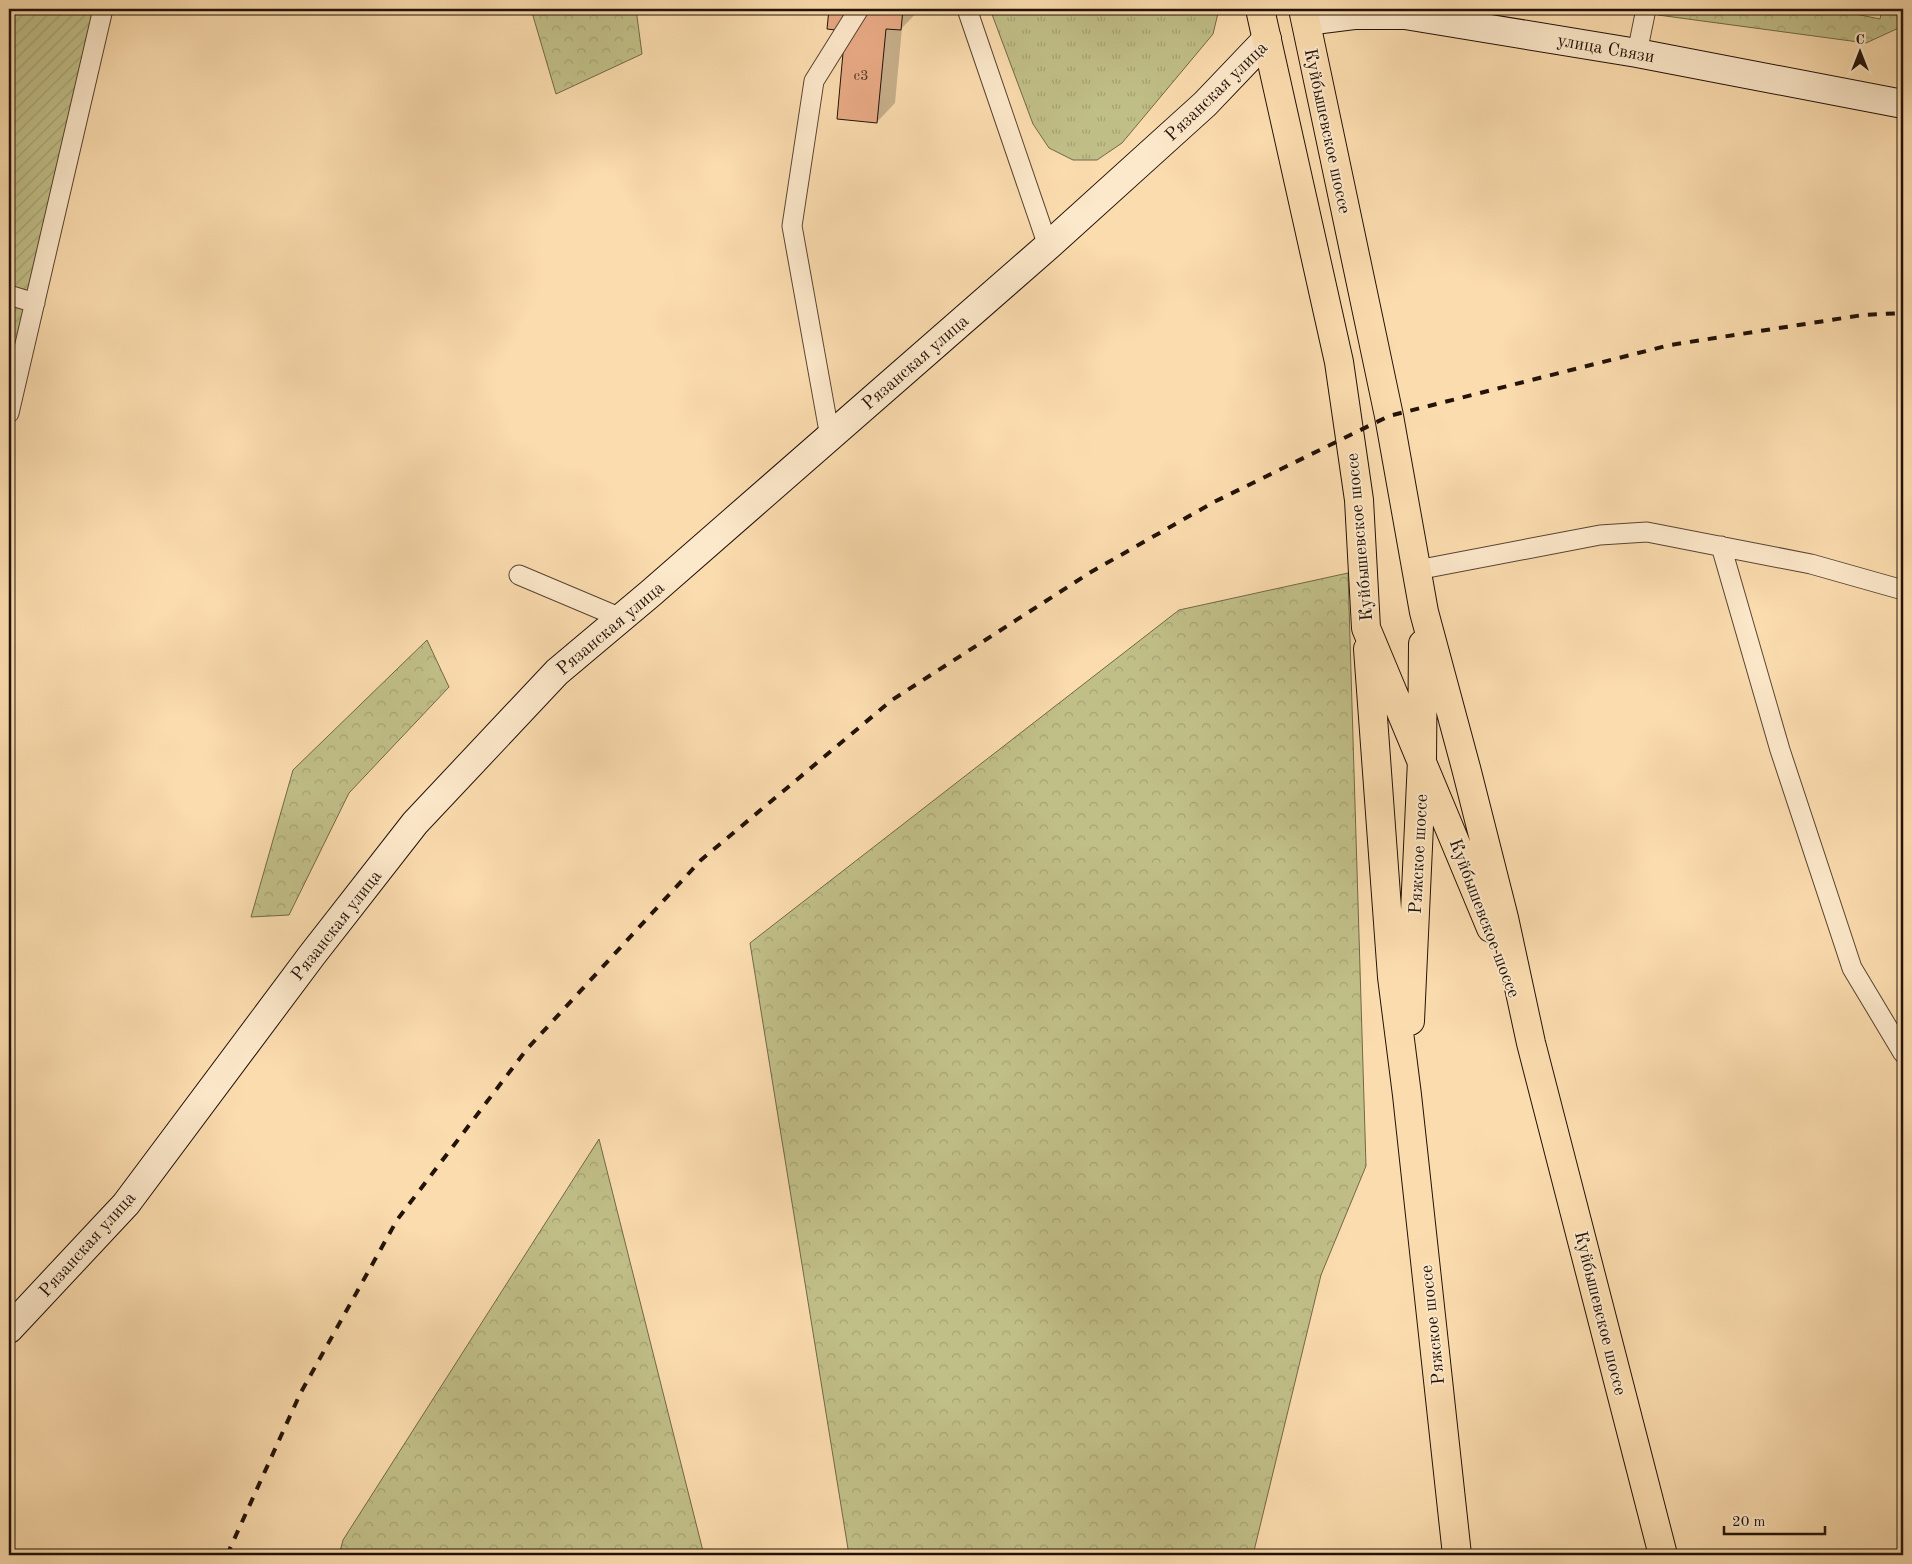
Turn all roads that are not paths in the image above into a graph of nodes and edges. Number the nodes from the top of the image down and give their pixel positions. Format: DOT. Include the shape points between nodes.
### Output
graph roads {
  1 [pos="103,9"];
  2 [pos="859,9"];
  3 [pos="967,9"];
  4 [pos="1260,9"];
  5 [pos="1646,9"];
  6 [pos="1304,15"];
  7 [pos="1267,39"];
  8 [pos="1637,53"];
  9 [pos="1903,104"];
  10 [pos="1048,246"];
  11 [pos="9,295"];
  12 [pos="34,303"];
  13 [pos="9,414"];
  14 [pos="830,436"];
  15 [pos="1721,546"];
  16 [pos="1417,570"];
  17 [pos="519,575"];
  18 [pos="1903,590"];
  19 [pos="1424,612"];
  20 [pos="621,618"];
  21 [pos="1366,628"];
  22 [pos="1422,760"];
  23 [pos="1531,1043"];
  24 [pos="1903,1053"];
  25 [pos="1407,1095"];
  26 [pos="9,1328"];
  27 [pos="1457,1555"];
  28 [pos="1663,1555"];
  1 -- 12 [label="lane"];
  2 -- 14 [label="lane" via="814,81 792,226"];
  3 -- 10 [label="lane"];
  4 -- 7 [label="main road, Куйбышевское шоссе"];
  5 -- 8 [label="lane"];
  6 -- 7 [label="main road, Рязанская улица"];
  6 -- 8 [label="street, улица Связи" via="1405,14"];
  6 -- 16 [label="main road, Куйбышевское шоссе" via="1389,416"];
  7 -- 10 [label="street, Рязанская улица" via="1205,104"];
  7 -- 21 [label="main road, Куйбышевское шоссе" via="1339,362 1359,500"];
  8 -- 9 [label="street, улица Связи"];
  10 -- 14 [label="street, Рязанская улица"];
  11 -- 12 [label="lane"];
  12 -- 13 [label="lane"];
  14 -- 20 [label="street, Рязанская улица"];
  15 -- 16 [label="lane" via="1647,532 1600,535"];
  15 -- 18 [label="lane" via="1811,564"];
  15 -- 24 [label="lane" via="1780,750 1852,968"];
  16 -- 19 [label="main road, Куйбышевское шоссе"];
  17 -- 20 [label="lane"];
  19 -- 22 [label="main road, Ряжское шоссе"];
  19 -- 23 [label="main road, Куйбышевское шоссе" via="1504,918"];
  20 -- 26 [label="street, Рязанская улица" via="557,672 414,823 126,1204"];
  21 -- 22 [label="main road, Куйбышевское шоссе"];
  21 -- 25 [label="main road, Ряжское шоссе" via="1392,977"];
  22 -- 23 [label="main road, Куйбышевское шоссе" via="1487,917"];
  22 -- 25 [label="main road, Ряжское шоссе"];
  23 -- 28 [label="main road, Куйбышевское шоссе"];
  25 -- 27 [label="main road, Ряжское шоссе"];
}
